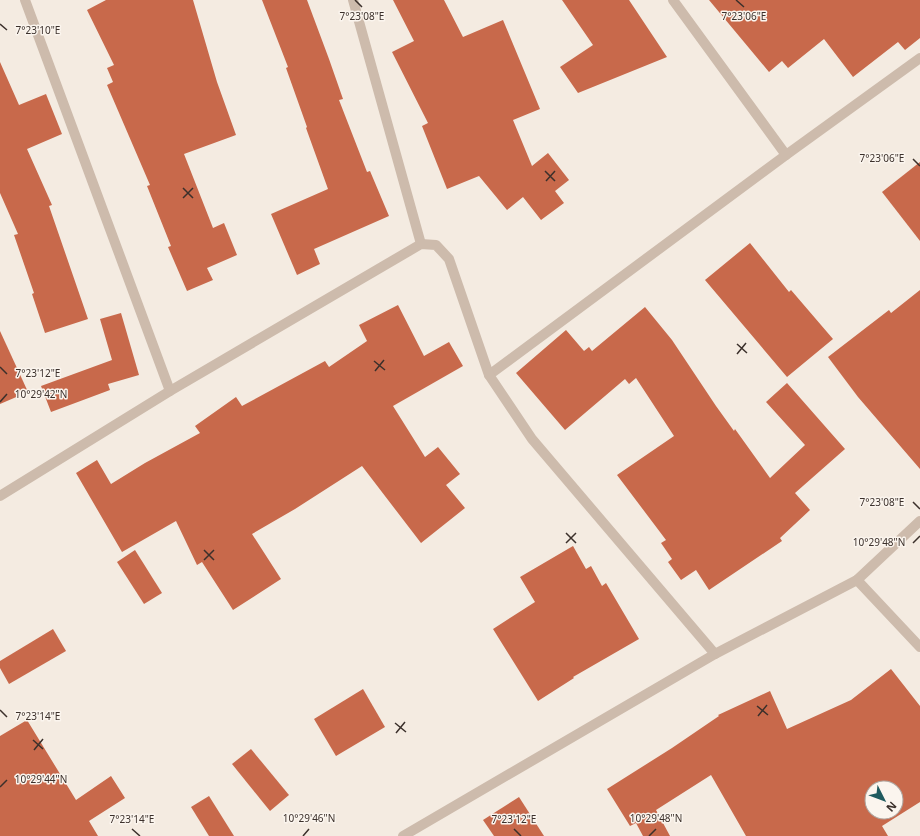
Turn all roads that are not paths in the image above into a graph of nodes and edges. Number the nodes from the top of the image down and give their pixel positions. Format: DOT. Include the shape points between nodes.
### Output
graph roads {
  1 [pos="25,0"];
  2 [pos="353,0"];
  3 [pos="672,0"];
  4 [pos="920,58"];
  5 [pos="786,155"];
  6 [pos="422,244"];
  7 [pos="489,375"];
  8 [pos="170,391"];
  9 [pos="0,496"];
  10 [pos="920,521"];
  11 [pos="857,580"];
  12 [pos="920,647"];
  13 [pos="715,654"];
  14 [pos="403,836"];
  1 -- 8 [label="street"];
  2 -- 6 [label="street"];
  3 -- 5 [label="street"];
  4 -- 5 [label="street"];
  5 -- 7 [label="street"];
  6 -- 7 [label="street" via="436,245 450,259"];
  6 -- 8 [label="street"];
  7 -- 13 [label="street" via="532,439"];
  8 -- 9 [label="street"];
  10 -- 11 [label="street"];
  11 -- 12 [label="street"];
  11 -- 13 [label="street"];
  13 -- 14 [label="street"];
}
